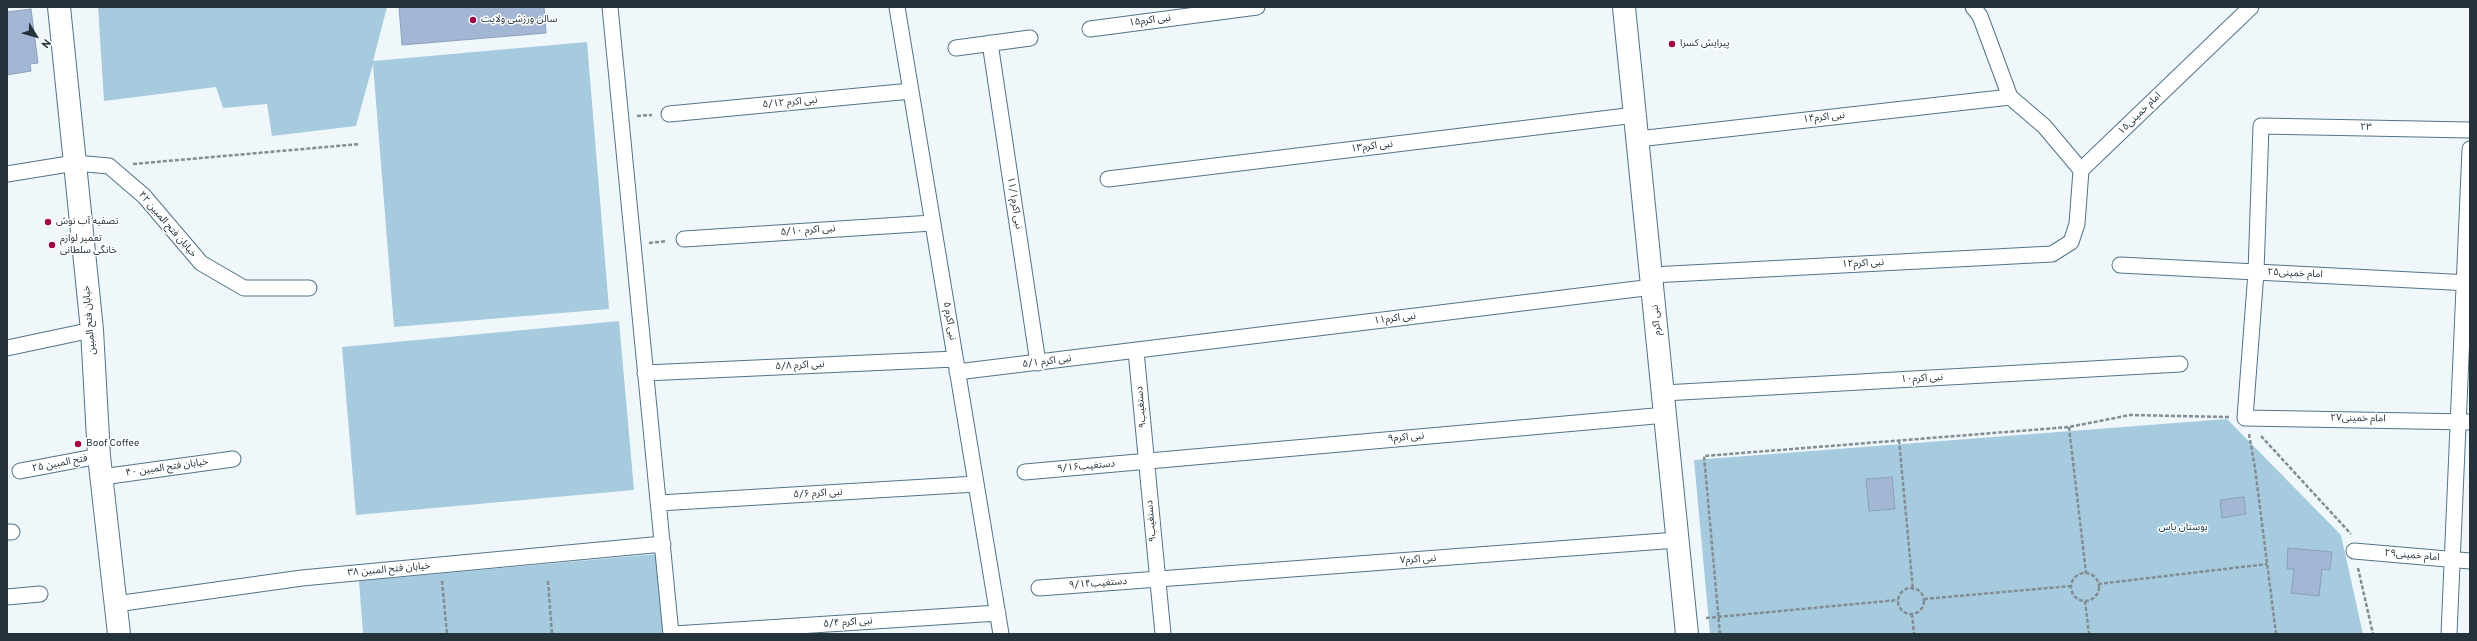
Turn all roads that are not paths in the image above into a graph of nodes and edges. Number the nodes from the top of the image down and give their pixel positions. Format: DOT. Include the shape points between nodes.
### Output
graph roads {
  1 [pos="59,7"];
  2 [pos="610,7"];
  3 [pos="897,7"];
  4 [pos="1257,7"];
  5 [pos="1624,7"];
  6 [pos="2251,7"];
  7 [pos="1980,10"];
  8 [pos="1090,29"];
  9 [pos="1030,38"];
  10 [pos="990,43"];
  11 [pos="956,48"];
  12 [pos="910,91"];
  13 [pos="2010,97"];
  14 [pos="669,114"];
  15 [pos="1635,115"];
  16 [pos="2470,130"];
  17 [pos="1638,139"];
  18 [pos="2470,150"];
  19 [pos="2470,153"];
  20 [pos="75,163"];
  21 [pos="2081,170"];
  22 [pos="7,174"];
  23 [pos="1108,179"];
  24 [pos="932,223"];
  25 [pos="684,239"];
  26 [pos="2120,265"];
  27 [pos="2256,272"];
  28 [pos="1653,281"];
  29 [pos="2467,283"];
  30 [pos="309,288"];
  31 [pos="92,330"];
  32 [pos="7,348"];
  33 [pos="1136,351"];
  34 [pos="1038,363"];
  35 [pos="2180,364"];
  36 [pos="956,366"];
  37 [pos="645,373"];
  38 [pos="1664,394"];
  39 [pos="1666,415"];
  40 [pos="2464,421"];
  41 [pos="233,459"];
  42 [pos="1147,462"];
  43 [pos="100,466"];
  44 [pos="20,471"];
  45 [pos="1025,472"];
  46 [pos="976,484"];
  47 [pos="659,503"];
  48 [pos="1678,540"];
  49 [pos="663,544"];
  50 [pos="2354,551"];
  51 [pos="2452,560"];
  52 [pos="2470,561"];
  53 [pos="1158,580"];
  54 [pos="1039,588"];
  55 [pos="40,594"];
  56 [pos="7,597"];
  57 [pos="116,604"];
  58 [pos="998,613"];
  59 [pos="1686,627"];
  60 [pos="119,634"];
  61 [pos="671,634"];
  62 [pos="674,634"];
  63 [pos="1001,634"];
  64 [pos="1163,634"];
  65 [pos="2449,634"];
  1 -- 20 [label="street, خیابان فتح المبین"];
  2 -- 37 [label="street"];
  3 -- 12 [label="street, نبی اکرم ۵"];
  4 -- 8 [label="street, نبی اکرم۱۵"];
  5 -- 15 [label="street, نبی اکرم"];
  6 -- 21 [label="street, ۱۵امام خمینی"];
  7 -- 13 [label="street"];
  9 -- 10 [label="street"];
  10 -- 11 [label="street"];
  10 -- 34 [label="street, نبی اکرم۱۱/۱"];
  12 -- 14 [label="street, نبی اکرم ۵/۱۲"];
  12 -- 24 [label="street, نبی اکرم ۵"];
  13 -- 17 [label="street, نبی اکرم۱۴"];
  13 -- 21 [label="street" via="2044,126"];
  15 -- 17 [label="street, نبی اکرم"];
  15 -- 23 [label="street, نبی اکرم۱۳"];
  16 -- 27 [label="street, ۲۳" via="2262,126"];
  17 -- 28 [label="street, نبی اکرم"];
  18 -- 19 [label="street"];
  19 -- 29 [label="street"];
  20 -- 22 [label="street"];
  20 -- 30 [label="street, خیابان فتح المبین ۴۲" via="109,166 144,196 201,263 244,288"];
  20 -- 31 [label="street, خیابان فتح المبین"];
  21 -- 28 [label="street, نبی اکرم۱۲" via="2077,224 2071,242 2052,254"];
  24 -- 25 [label="street, نبی اکرم ۵/۱۰"];
  24 -- 36 [label="street, نبی اکرم ۵"];
  26 -- 27 [label="street, امام خمینی۲۵"];
  27 -- 29 [label="street, امام خمینی۲۵"];
  27 -- 40 [label="street, امام خمینی۲۷" via="2245,418"];
  28 -- 33 [label="street, نبی اکرم۱۱"];
  28 -- 38 [label="street, نبی اکرم"];
  29 -- 40 [label="street"];
  31 -- 32 [label="street"];
  31 -- 43 [label="street, خیابان فتح المبین"];
  33 -- 34 [label="street, نبی اکرم ۵/۱"];
  33 -- 42 [label="street, دستغیب۹"];
  34 -- 36 [label="street, نبی اکرم ۵/۱"];
  35 -- 38 [label="street, نبی اکرم۱۰"];
  36 -- 37 [label="street, نبی اکرم ۵/۸"];
  36 -- 46 [label="street, نبی اکرم ۵"];
  37 -- 47 [label="street"];
  38 -- 39 [label="street, نبی اکرم"];
  39 -- 42 [label="street, نبی اکرم۹"];
  39 -- 48 [label="street, نبی اکرم"];
  40 -- 51 [label="street"];
  41 -- 43 [label="street, خیابان فتح المبین ۴۰"];
  42 -- 45 [label="street, دستغیب۹/۱۶"];
  42 -- 53 [label="street, ۹دستغیب"];
  43 -- 44 [label="street, فتح المبین ۲۵"];
  43 -- 57 [label="street, خیابان فتح المبین"];
  46 -- 47 [label="street, نبی اکرم ۵/۶"];
  46 -- 58 [label="street, نبی اکرم ۵"];
  47 -- 49 [label="street"];
  48 -- 53 [label="street, نبی اکرم۷"];
  48 -- 59 [label="street, نبی اکرم"];
  49 -- 57 [label="street, خیابان فتح المبین ۳۸" via="302,578"];
  49 -- 61 [label="street"];
  50 -- 51 [label="street, امام خمینی۲۹"];
  51 -- 52 [label="street, امام خمینی۲۹"];
  51 -- 65 [label="street"];
  53 -- 54 [label="street, دستغیب۹/۱۴"];
  53 -- 64 [label="street"];
  55 -- 56 [label="street"];
  57 -- 60 [label="street, خیابان فتح المبین"];
  58 -- 62 [label="street, نبی اکرم ۵/۴"];
  58 -- 63 [label="street, نبی اکرم ۵"];
}
